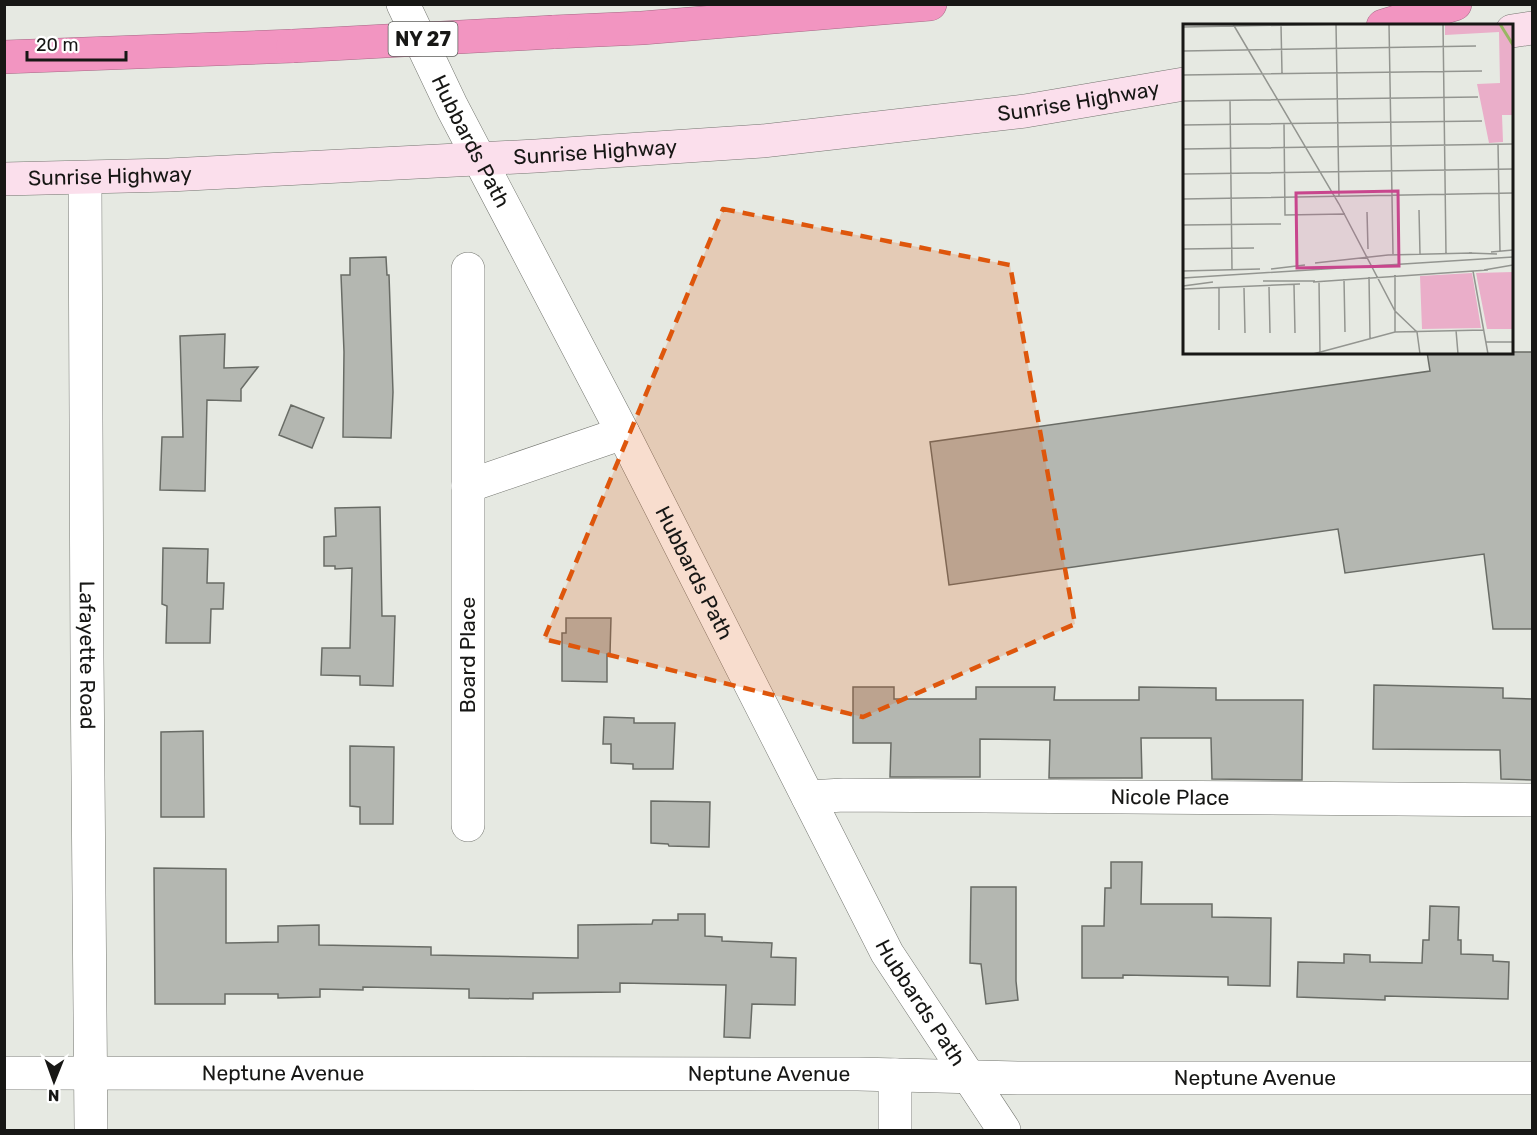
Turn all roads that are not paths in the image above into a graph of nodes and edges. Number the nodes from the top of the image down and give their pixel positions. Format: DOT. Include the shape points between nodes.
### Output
graph roads {
  1 [pos="404,4"];
  2 [pos="930,4"];
  3 [pos="1455,4"];
  4 [pos="1390,24"];
  5 [pos="1533,28"];
  6 [pos="1513,31"];
  7 [pos="4,57"];
  8 [pos="1183,84"];
  9 [pos="480,159"];
  10 [pos="4,179"];
  11 [pos="85,179"];
  12 [pos="468,269"];
  13 [pos="623,433"];
  14 [pos="468,486"];
  15 [pos="808,797"];
  16 [pos="1533,800"];
  17 [pos="468,825"];
  18 [pos="4,1073"];
  19 [pos="92,1073"];
  20 [pos="895,1075"];
  21 [pos="970,1077"];
  22 [pos="1533,1078"];
  23 [pos="91,1131"];
  24 [pos="895,1131"];
  25 [pos="1004,1131"];
  1 -- 9 [label="street, Hubbards Path"];
  2 -- 7 [label="highway, NY 27, bridge" via="642,27"];
  3 -- 4 [label="highway"];
  5 -- 6 [label="main road"];
  8 -- 9 [label="main road, Sunrise Highway" via="1025,111 857,131 751,142"];
  9 -- 11 [label="main road, Sunrise Highway"];
  9 -- 13 [label="street, Hubbards Path"];
  10 -- 11 [label="main road, Sunrise Highway"];
  11 -- 19 [label="street, Lafayette Road"];
  12 -- 14 [label="street, Board Place"];
  13 -- 14 [label="street"];
  13 -- 15 [label="street, Hubbards Path"];
  14 -- 17 [label="street, Board Place"];
  15 -- 16 [label="street, Nicole Place"];
  15 -- 21 [label="street, Hubbards Path" via="887,953"];
  18 -- 19 [label="street, Neptune Avenue"];
  19 -- 20 [label="street, Neptune Avenue"];
  19 -- 23 [label="street, Lafayette Road"];
  20 -- 21 [label="street, Neptune Avenue"];
  20 -- 24 [label="street"];
  21 -- 22 [label="street, Neptune Avenue"];
  21 -- 25 [label="street, Hubbards Path"];
}
